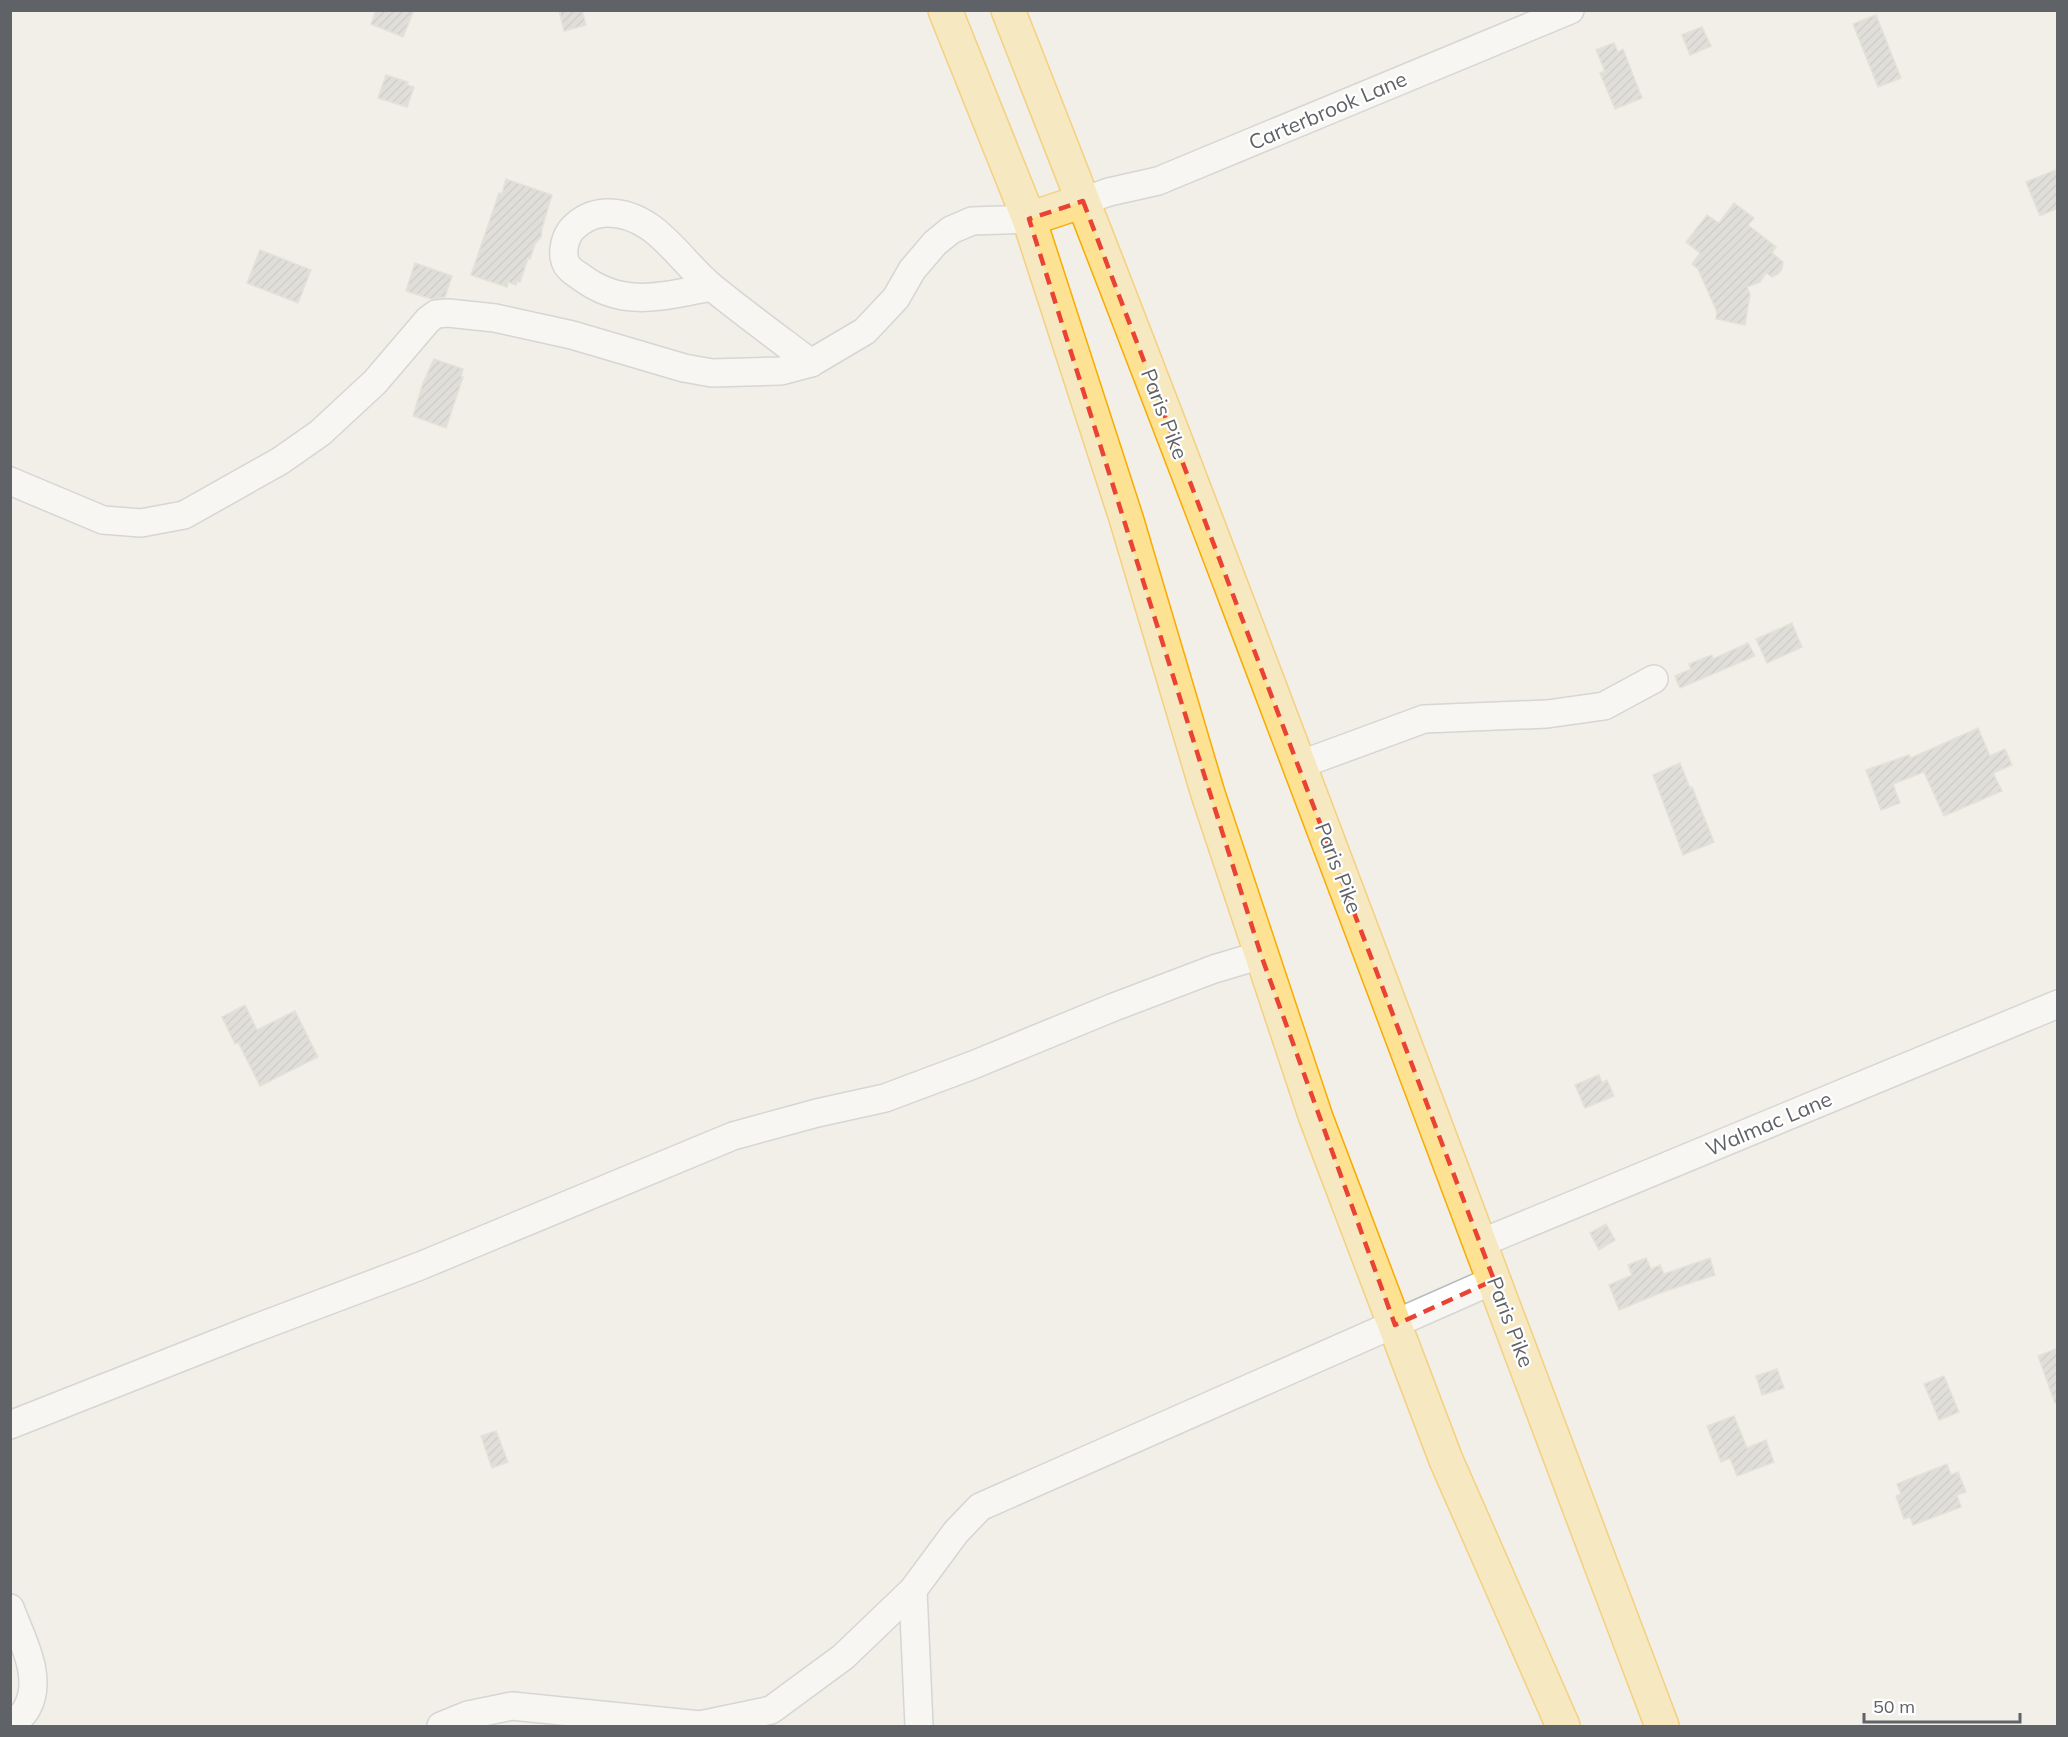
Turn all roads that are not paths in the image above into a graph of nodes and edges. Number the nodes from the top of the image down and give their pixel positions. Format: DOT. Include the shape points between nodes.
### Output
graph roads {
  1 [pos="945,10"];
  2 [pos="1008,10"];
  3 [pos="1570,10"];
  4 [pos="1083,201"];
  5 [pos="1029,219"];
  6 [pos="711,287"];
  7 [pos="811,363"];
  8 [pos="10,481"];
  9 [pos="1654,679"];
  10 [pos="1299,765"];
  11 [pos="1261,955"];
  12 [pos="2058,1004"];
  13 [pos="1481,1243"];
  14 [pos="1494,1280"];
  15 [pos="1395,1325"];
  16 [pos="10,1425"];
  17 [pos="914,1590"];
  18 [pos="10,1608"];
  19 [pos="10,1726"];
  20 [pos="441,1726"];
  21 [pos="701,1726"];
  22 [pos="919,1726"];
  23 [pos="1563,1726"];
  24 [pos="1662,1726"];
  1 -- 5 [label="highway"];
  2 -- 4 [label="highway, Paris Pike"];
  3 -- 4 [label="street, Carterbrook Lane" via="1158,181"];
  4 -- 5 [label="highway"];
  4 -- 10 [label="highway, Paris Pike"];
  5 -- 7 [label="street" via="972,221 951,230 934,243 896,298 865,331"];
  5 -- 11 [label="highway"];
  6 -- 6 [label="street" via="663,237 634,217 595,214 570,231 563,250 565,264 575,273 622,297 649,298"];
  6 -- 7 [label="street"];
  7 -- 8 [label="street" via="781,371 712,373 495,318 436,314 375,382 320,433 280,461 184,515 141,523 103,520"];
  9 -- 10 [label="street" via="1604,706 1547,714 1424,719"];
  10 -- 13 [label="highway, Paris Pike"];
  11 -- 15 [label="highway" via="1316,1118"];
  11 -- 16 [label="street" via="1214,969 885,1098 733,1136 431,1262"];
  12 -- 13 [label="street, Walmac Lane"];
  13 -- 14 [label="highway, Paris Pike"];
  14 -- 15 [label="street"];
  14 -- 24 [label="highway, Paris Pike"];
  15 -- 17 [label="street" via="980,1507 956,1532"];
  15 -- 23 [label="highway" via="1446,1460"];
  17 -- 21 [label="street" via="843,1657 771,1710"];
  17 -- 22 [label="street"];
  18 -- 19 [label="street" via="31,1665 34,1691 26,1710"];
  20 -- 21 [label="street" via="468,1715 512,1706"];
}
